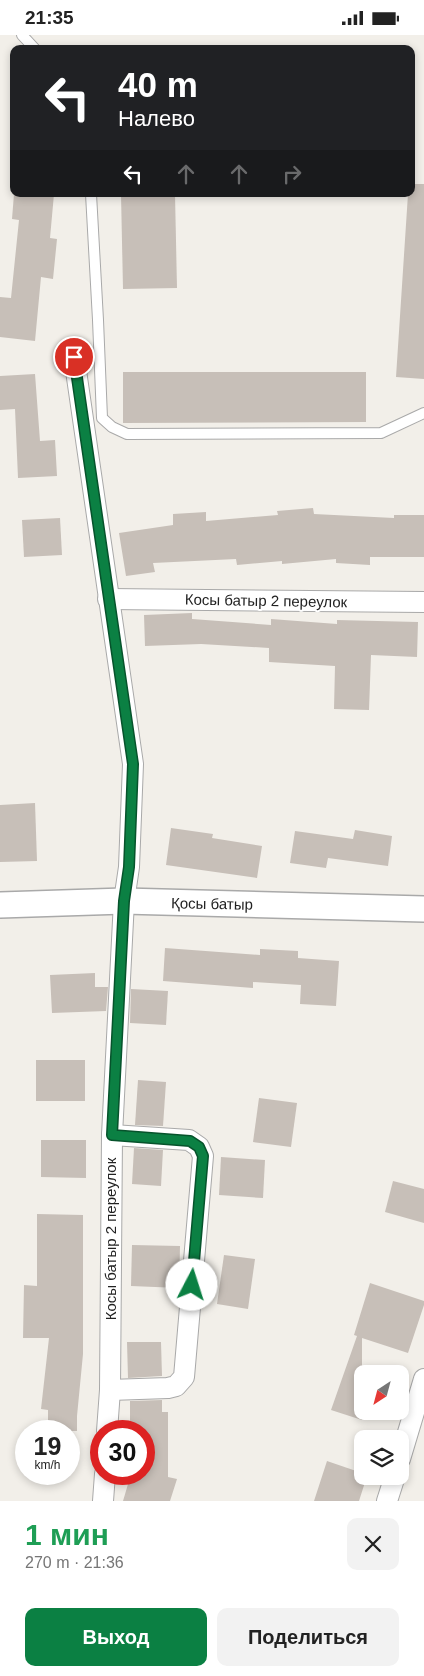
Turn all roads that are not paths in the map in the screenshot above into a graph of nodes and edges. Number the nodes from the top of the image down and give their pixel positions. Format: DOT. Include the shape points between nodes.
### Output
graph roads {
  1 [pos="22,35"];
  2 [pos="31,45"];
  3 [pos="91,197"];
  4 [pos="74,357"];
  5 [pos="424,413"];
  6 [pos="108,599"];
  7 [pos="424,602"];
  8 [pos="124,901"];
  9 [pos="0,905"];
  10 [pos="424,909"];
  11 [pos="112,1135"];
  12 [pos="424,1379"];
  13 [pos="110,1390"];
  14 [pos="109,1420"];
  15 [pos="409,1430"];
  16 [pos="104,1485"];
  17 [pos="392,1485"];
  18 [pos="103,1501"];
  19 [pos="387,1501"];
  1 -- 2 [label="lane"];
  3 -- 5 [label="lane" via="102,418 112,427 127,434 381,433"];
  4 -- 6 [label="street, Косы батыр 2 переулок"];
  6 -- 7 [label="street, Косы батыр 2 переулок"];
  6 -- 8 [label="street, Косы батыр 2 переулок" via="133,764 129,867"];
  8 -- 9 [label="street, Қосы батыр"];
  8 -- 10 [label="street, Қосы батыр"];
  8 -- 11 [label="street, Косы батыр 2 переулок"];
  11 -- 13 [label="street, Косы батыр 2 переулок"];
  11 -- 13 [label="street" via="190,1141 199,1147 203,1156 184,1377 176,1386 168,1388"];
  12 -- 15 [label="street"];
  13 -- 14 [label="street, Косы батыр 2 переулок"];
  16 -- 18 [label="street"];
  17 -- 19 [label="street"];
}
